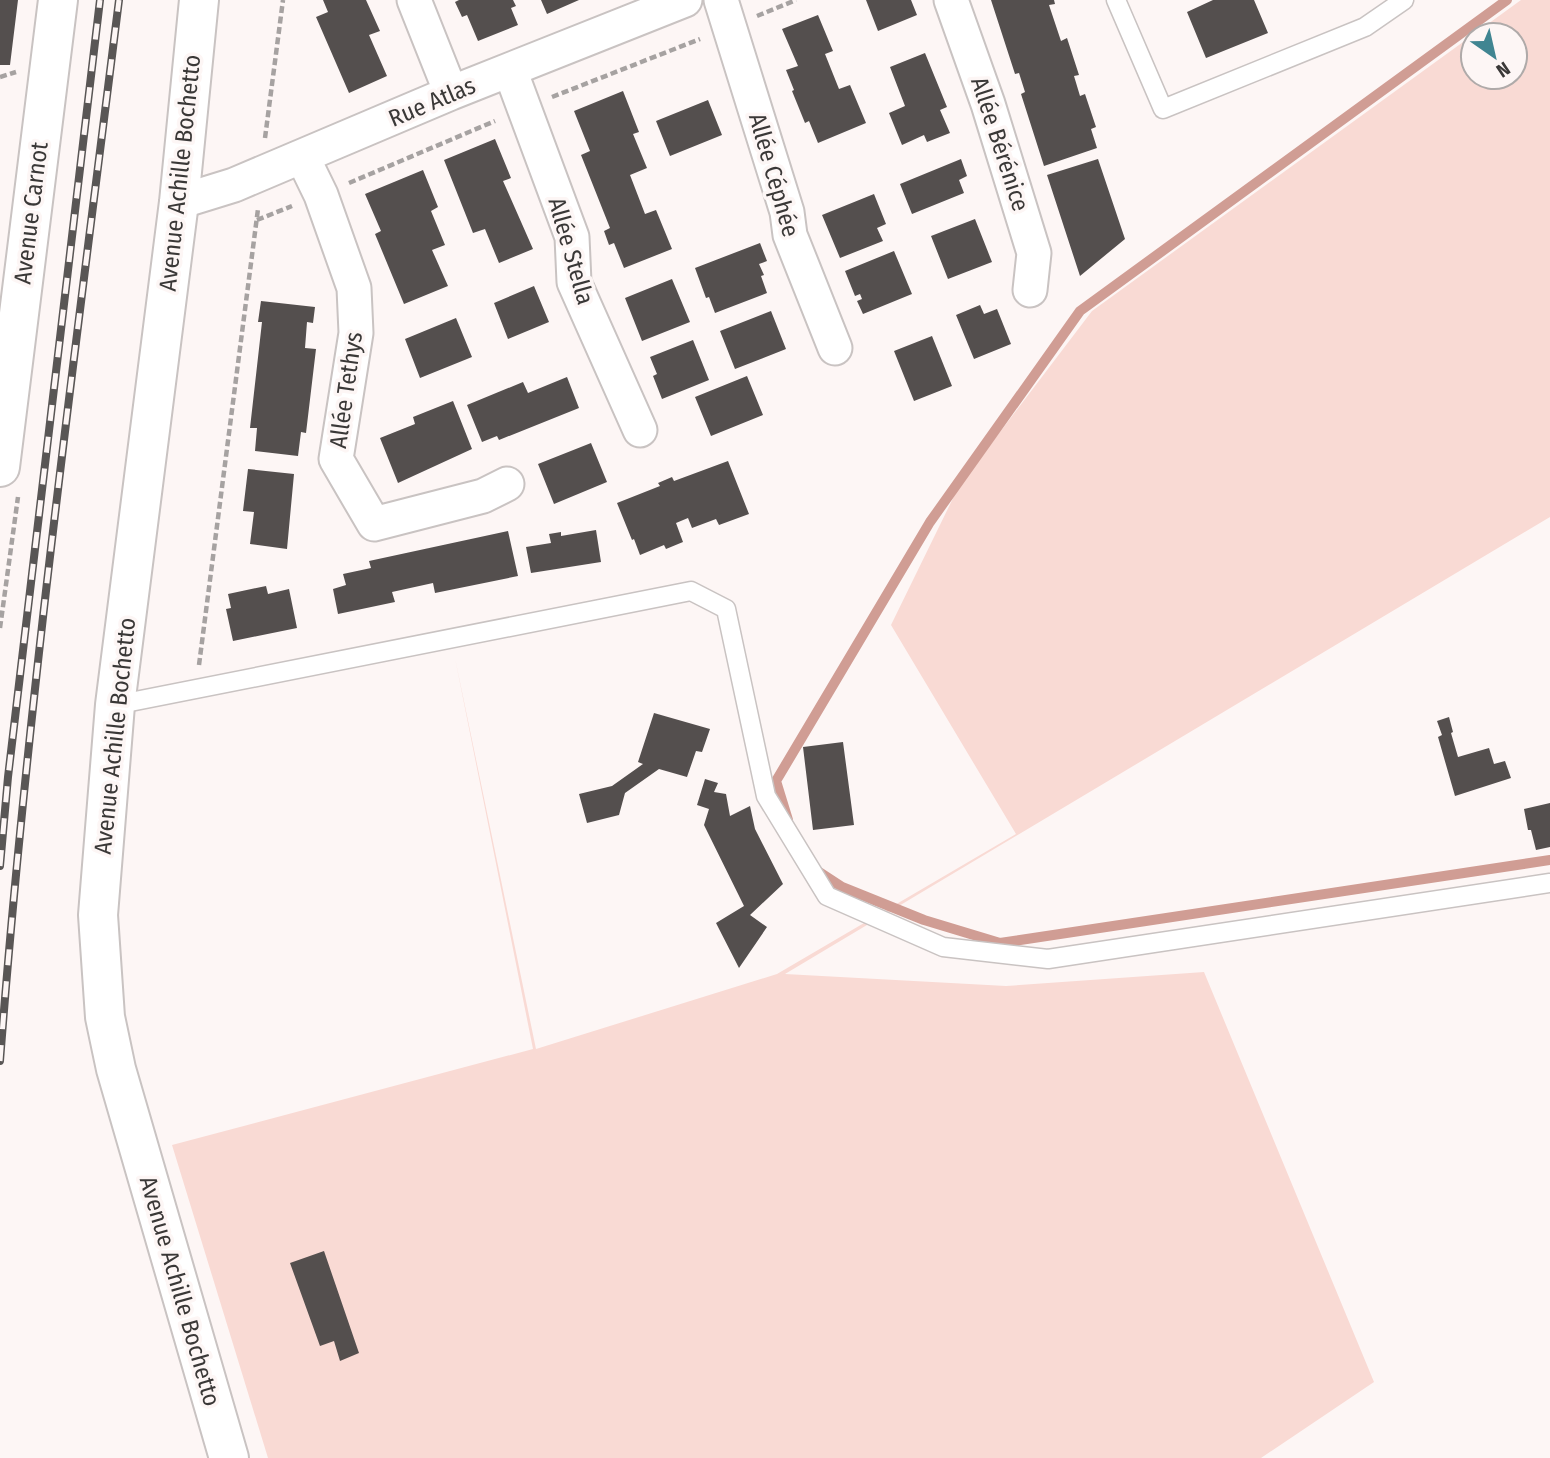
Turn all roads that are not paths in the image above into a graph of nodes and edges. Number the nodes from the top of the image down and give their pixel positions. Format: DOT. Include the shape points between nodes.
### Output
graph roads {
  1 [pos="58,0"];
  2 [pos="199,0"];
  3 [pos="414,0"];
  4 [pos="685,0"];
  5 [pos="721,0"];
  6 [pos="951,0"];
  7 [pos="1116,0"];
  8 [pos="1404,0"];
  9 [pos="646,7"];
  10 [pos="510,70"];
  11 [pos="451,93"];
  12 [pos="303,158"];
  13 [pos="178,202"];
  14 [pos="1030,290"];
  15 [pos="835,348"];
  16 [pos="640,430"];
  17 [pos="1,453"];
  18 [pos="507,484"];
  19 [pos="115,705"];
  20 [pos="1550,883"];
  21 [pos="229,1458"];
  1 -- 17 [label="street, Avenue Carnot"];
  2 -- 13 [label="street, Avenue Achille Bochetto"];
  3 -- 11 [label="street"];
  4 -- 9 [label="street, Rue Atlas"];
  5 -- 15 [label="street, Allée Céphée" via="787,212 790,235"];
  6 -- 14 [label="street, Allée Bérénice" via="1034,253"];
  7 -- 8 [label="lane" via="1163,108 1365,27"];
  9 -- 10 [label="street, Rue Atlas"];
  10 -- 11 [label="street, Rue Atlas"];
  10 -- 16 [label="street, Allée Stella" via="572,237 575,282"];
  11 -- 12 [label="street, Rue Atlas"];
  12 -- 13 [label="street, Rue Atlas" via="234,186"];
  12 -- 18 [label="street, Allée Tethys" via="354,288 356,333 336,459 374,524 484,496"];
  13 -- 19 [label="street, Avenue Achille Bochetto"];
  19 -- 20 [label="lane" via="691,591 726,608 766,796 827,896 943,947 1048,959"];
  19 -- 21 [label="street, Avenue Achille Bochetto" via="98,915 105,1017"];
}
